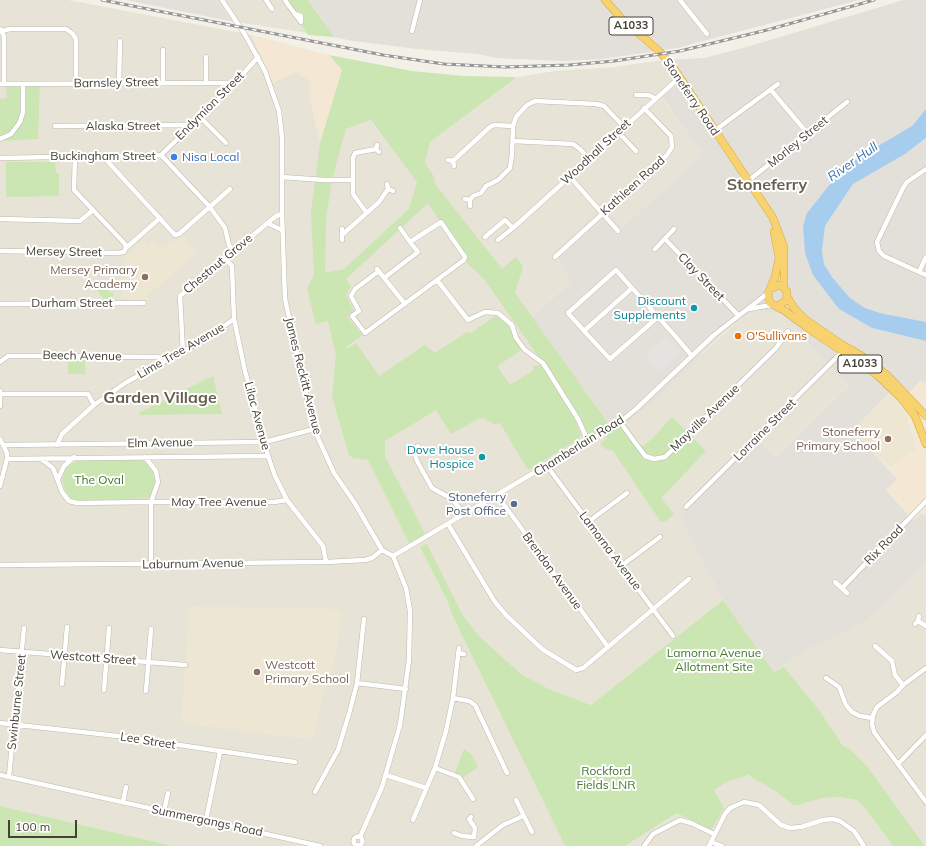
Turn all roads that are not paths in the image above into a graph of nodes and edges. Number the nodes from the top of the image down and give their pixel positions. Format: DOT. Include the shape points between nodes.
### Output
graph roads {
  1 [pos="222,0"];
  2 [pos="266,0"];
  3 [pos="285,0"];
  4 [pos="420,0"];
  5 [pos="605,0"];
  6 [pos="680,0"];
  7 [pos="272,9"];
  8 [pos="295,14"];
  9 [pos="1,30"];
  10 [pos="412,31"];
  11 [pos="707,34"];
  12 [pos="120,41"];
  13 [pos="163,50"];
  14 [pos="206,57"];
  15 [pos="258,57"];
  16 [pos="680,77"];
  17 [pos="163,83"];
  18 [pos="206,83"];
  19 [pos="2,84"];
  20 [pos="23,84"];
  21 [pos="76,84"];
  22 [pos="119,84"];
  23 [pos="778,84"];
  24 [pos="232,86"];
  25 [pos="771,90"];
  26 [pos="636,94"];
  27 [pos="655,98"];
  28 [pos="847,102"];
  29 [pos="644,108"];
  30 [pos="200,117"];
  31 [pos="191,125"];
  32 [pos="55,126"];
  33 [pos="513,126"];
  34 [pos="624,127"];
  35 [pos="714,131"];
  36 [pos="618,132"];
  37 [pos="808,134"];
  38 [pos="0,140"];
  39 [pos="513,141"];
  40 [pos="226,144"];
  41 [pos="377,149"];
  42 [pos="636,151"];
  43 [pos="108,155"];
  44 [pos="161,155"];
  45 [pos="75,156"];
  46 [pos="0,158"];
  47 [pos="589,159"];
  48 [pos="454,166"];
  49 [pos="926,169"];
  50 [pos="282,177"];
  51 [pos="570,177"];
  52 [pos="352,180"];
  53 [pos="748,182"];
  54 [pos="230,189"];
  55 [pos="394,191"];
  56 [pos="209,206"];
  57 [pos="470,206"];
  58 [pos="764,206"];
  59 [pos="93,210"];
  60 [pos="366,212"];
  61 [pos="282,214"];
  62 [pos="603,214"];
  63 [pos="160,218"];
  64 [pos="0,219"];
  65 [pos="267,223"];
  66 [pos="400,228"];
  67 [pos="513,228"];
  68 [pos="674,229"];
  69 [pos="282,230"];
  70 [pos="618,231"];
  71 [pos="485,237"];
  72 [pos="665,239"];
  73 [pos="342,240"];
  74 [pos="498,240"];
  75 [pos="410,242"];
  76 [pos="126,246"];
  77 [pos="655,249"];
  78 [pos="0,251"];
  79 [pos="234,251"];
  80 [pos="555,257"];
  81 [pos="926,257"];
  82 [pos="225,258"];
  83 [pos="920,272"];
  84 [pos="926,275"];
  85 [pos="384,278"];
  86 [pos="437,280"];
  87 [pos="632,288"];
  88 [pos="784,288"];
  89 [pos="769,291"];
  90 [pos="788,298"];
  91 [pos="144,303"];
  92 [pos="0,304"];
  93 [pos="405,304"];
  94 [pos="775,305"];
  95 [pos="746,310"];
  96 [pos="738,315"];
  97 [pos="658,317"];
  98 [pos="234,319"];
  99 [pos="788,331"];
  100 [pos="585,332"];
  101 [pos="183,352"];
  102 [pos="842,352"];
  103 [pos="692,356"];
  104 [pos="0,362"];
  105 [pos="163,363"];
  106 [pos="0,391"];
  107 [pos="0,394"];
  108 [pos="94,405"];
  109 [pos="0,406"];
  110 [pos="926,416"];
  111 [pos="620,422"];
  112 [pos="314,429"];
  113 [pos="0,438"];
  114 [pos="925,438"];
  115 [pos="588,441"];
  116 [pos="265,442"];
  117 [pos="4,445"];
  118 [pos="57,445"];
  119 [pos="418,446"];
  120 [pos="408,448"];
  121 [pos="414,450"];
  122 [pos="268,456"];
  123 [pos="74,457"];
  124 [pos="145,457"];
  125 [pos="7,459"];
  126 [pos="41,459"];
  127 [pos="547,466"];
  128 [pos="58,479"];
  129 [pos="0,486"];
  130 [pos="626,493"];
  131 [pos="497,495"];
  132 [pos="287,500"];
  133 [pos="151,502"];
  134 [pos="926,502"];
  135 [pos="686,507"];
  136 [pos="464,514"];
  137 [pos="588,522"];
  138 [pos="448,524"];
  139 [pos="660,536"];
  140 [pos="382,550"];
  141 [pos="393,556"];
  142 [pos="326,562"];
  143 [pos="151,564"];
  144 [pos="0,565"];
  145 [pos="620,566"];
  146 [pos="689,579"];
  147 [pos="835,582"];
  148 [pos="842,588"];
  149 [pos="847,593"];
  150 [pos="654,610"];
  151 [pos="917,620"];
  152 [pos="366,623"];
  153 [pos="926,626"];
  154 [pos="67,627"];
  155 [pos="24,628"];
  156 [pos="108,628"];
  157 [pos="151,629"];
  158 [pos="673,636"];
  159 [pos="608,646"];
  160 [pos="875,646"];
  161 [pos="0,650"];
  162 [pos="22,652"];
  163 [pos="464,654"];
  164 [pos="65,655"];
  165 [pos="107,659"];
  166 [pos="148,662"];
  167 [pos="185,665"];
  168 [pos="926,668"];
  169 [pos="826,678"];
  170 [pos="358,683"];
  171 [pos="62,684"];
  172 [pos="903,685"];
  173 [pos="406,689"];
  174 [pos="104,690"];
  175 [pos="146,691"];
  176 [pos="453,698"];
  177 [pos="872,718"];
  178 [pos="0,723"];
  179 [pos="15,725"];
  180 [pos="926,735"];
  181 [pos="220,752"];
  182 [pos="296,762"];
  183 [pos="898,764"];
  184 [pos="435,768"];
  185 [pos="507,773"];
  186 [pos="0,775"];
  187 [pos="386,775"];
  188 [pos="9,776"];
  189 [pos="126,787"];
  190 [pos="426,788"];
  191 [pos="315,792"];
  192 [pos="168,793"];
  193 [pos="470,798"];
  194 [pos="516,800"];
  195 [pos="123,802"];
  196 [pos="926,802"];
  197 [pos="164,811"];
  198 [pos="523,816"];
  199 [pos="471,817"];
  200 [pos="206,820"];
  201 [pos="413,820"];
  202 [pos="454,832"];
  203 [pos="532,832"];
  204 [pos="714,834"];
  205 [pos="360,837"];
  206 [pos="474,837"];
  207 [pos="710,844"];
  208 [pos="356,845"];
  209 [pos="477,845"];
  210 [pos="320,846"];
  211 [pos="644,846"];
  212 [pos="722,846"];
  213 [pos="864,846"];
  1 -- 15 [label="street, James Reckitt Avenue"];
  2 -- 7 [label="street"];
  3 -- 8 [label="street"];
  4 -- 10 [label="street"];
  5 -- 16 [label="highway, Stoneferry Road / A1033" via="658,51"];
  6 -- 11 [label="street"];
  9 -- 19 [label="street"];
  9 -- 21 [label="street" via="66,29 72,33 76,39"];
  12 -- 22 [label="street"];
  13 -- 17 [label="street"];
  14 -- 18 [label="street"];
  15 -- 24 [label="street, Endymion Street"];
  15 -- 50 [label="street, James Reckitt Avenue" via="279,111"];
  16 -- 27 [label="street, Woodhall Street"];
  16 -- 35 [label="highway, Stoneferry Road / A1033"];
  17 -- 18 [label="street, Barnsley Street"];
  17 -- 22 [label="street, Barnsley Street"];
  18 -- 24 [label="street, Barnsley Street"];
  19 -- 20 [label="street, Barnsley Street"];
  20 -- 21 [label="street, Barnsley Street"];
  20 -- 38 [label="street" via="23,112 20,122 11,134"];
  21 -- 22 [label="street, Barnsley Street"];
  23 -- 25 [label="street"];
  24 -- 30 [label="street, Endymion Street"];
  25 -- 35 [label="street"];
  25 -- 37 [label="street"];
  26 -- 27 [label="street"];
  27 -- 29 [label="street, Woodhall Street"];
  28 -- 37 [label="street, Morley Street"];
  29 -- 34 [label="street, Woodhall Street"];
  29 -- 62 [label="street, Kathleen Road" via="671,136 672,147 667,155"];
  30 -- 31 [label="street, Endymion Street"];
  30 -- 40 [label="street"];
  31 -- 32 [label="street, Alaska Street"];
  31 -- 44 [label="street, Endymion Street"];
  33 -- 34 [label="street" via="519,112 527,104 535,101 604,106"];
  33 -- 39 [label="street"];
  33 -- 48 [label="street" via="490,127 450,160"];
  34 -- 36 [label="street, Woodhall Street"];
  35 -- 53 [label="highway, Stoneferry Road / A1033"];
  36 -- 42 [label="street"];
  36 -- 47 [label="street, Woodhall Street"];
  37 -- 53 [label="street, Morley Street"];
  39 -- 47 [label="street" via="573,144"];
  39 -- 57 [label="street" via="510,168 498,180 486,186 481,193 467,199"];
  41 -- 52 [label="street" via="355,153"];
  43 -- 44 [label="street, Buckingham Street"];
  43 -- 45 [label="street, Buckingham Street"];
  43 -- 63 [label="street" via="108,162"];
  44 -- 56 [label="street, Buckingham Street"];
  45 -- 46 [label="street, Buckingham Street"];
  45 -- 59 [label="street" via="74,190"];
  47 -- 51 [label="street, Woodhall Street"];
  49 -- 83 [label="street" via="907,182 876,242 878,251 884,256"];
  50 -- 52 [label="street"];
  50 -- 61 [label="street, James Reckitt Avenue"];
  51 -- 62 [label="street"];
  51 -- 67 [label="street, Woodhall Street"];
  52 -- 60 [label="street" via="353,194"];
  53 -- 58 [label="highway, Stoneferry Road / A1033"];
  54 -- 56 [label="street"];
  55 -- 60 [label="street" via="387,186 379,202"];
  56 -- 63 [label="street" via="175,235"];
  56 -- 79 [label="street" via="225,228 229,245"];
  58 -- 88 [label="highway, Stoneferry Road / A1033" via="776,225 784,247"];
  58 -- 89 [label="highway, Stoneferry Road / A1033" via="775,236 779,258"];
  59 -- 64 [label="street" via="80,221"];
  59 -- 76 [label="street"];
  60 -- 73 [label="street" via="343,231"];
  61 -- 65 [label="street, Chestnut Grove"];
  61 -- 69 [label="street, James Reckitt Avenue"];
  62 -- 70 [label="street"];
  62 -- 80 [label="street, Kathleen Road"];
  63 -- 76 [label="street, Mersey Street"];
  65 -- 69 [label="street"];
  65 -- 79 [label="street, Chestnut Grove"];
  66 -- 75 [label="street"];
  67 -- 71 [label="street" via="505,220"];
  67 -- 74 [label="street, Woodhall Street"];
  68 -- 72 [label="street"];
  69 -- 112 [label="street, James Reckitt Avenue" via="285,299"];
  72 -- 77 [label="street"];
  72 -- 96 [label="street, Clay Street"];
  75 -- 85 [label="street" via="418,252"];
  75 -- 86 [label="street" via="441,222 465,257"];
  76 -- 78 [label="street, Mersey Street" via="124,252 117,253"];
  79 -- 82 [label="street, Chestnut Grove"];
  81 -- 83 [label="street"];
  82 -- 98 [label="street, Lilac Avenue" via="232,266"];
  82 -- 101 [label="street, Chestnut Grove" via="180,296"];
  83 -- 84 [label="street"];
  85 -- 93 [label="street"];
  85 -- 93 [label="street" via="378,270 352,293 352,299 359,311 352,316 365,333"];
  86 -- 93 [label="street"];
  86 -- 115 [label="street" via="468,320 485,312 498,313 512,325 516,338 525,350 543,363 578,419"];
  87 -- 97 [label="street"];
  87 -- 100 [label="street" via="584,330"];
  87 -- 100 [label="street" via="616,270 568,313"];
  88 -- 89 [label="highway" via="776,286"];
  88 -- 90 [label="highway"];
  89 -- 94 [label="highway" via="768,300"];
  89 -- 95 [label="street, Chamberlain Road"];
  90 -- 94 [label="highway" via="784,304"];
  90 -- 110 [label="highway, A1033" via="806,320 877,367 906,393"];
  91 -- 92 [label="street, Durham Street"];
  94 -- 95 [label="street, Chamberlain Road"];
  94 -- 102 [label="highway, A1033"];
  95 -- 96 [label="street, Chamberlain Road"];
  96 -- 103 [label="street, Chamberlain Road"];
  97 -- 100 [label="street" via="610,360"];
  97 -- 103 [label="street"];
  98 -- 101 [label="street, Lime Tree Avenue"];
  98 -- 116 [label="street, Lilac Avenue"];
  99 -- 111 [label="street, Mayville Avenue" via="776,348 665,457 654,459 645,456"];
  101 -- 105 [label="street, Lime Tree Avenue"];
  102 -- 114 [label="highway, A1033" via="877,375 898,395 915,416"];
  102 -- 135 [label="street, Lorraine Street"];
  103 -- 111 [label="street, Chamberlain Road"];
  104 -- 105 [label="street, Beech Avenue" via="8,356 38,356 158,357"];
  105 -- 108 [label="street, Lime Tree Avenue" via="125,382"];
  106 -- 107 [label="street"];
  107 -- 108 [label="street" via="88,394"];
  107 -- 109 [label="street"];
  108 -- 118 [label="street, Lime Tree Avenue" via="62,434"];
  111 -- 115 [label="street, Chamberlain Road"];
  112 -- 116 [label="street, Elm Avenue"];
  112 -- 140 [label="street, James Reckitt Avenue" via="334,473"];
  113 -- 117 [label="street"];
  115 -- 127 [label="street, Chamberlain Road"];
  116 -- 118 [label="street, Elm Avenue"];
  116 -- 122 [label="street, Lilac Avenue"];
  117 -- 118 [label="street, Elm Avenue"];
  117 -- 125 [label="street"];
  119 -- 121 [label="street"];
  120 -- 121 [label="street"];
  121 -- 136 [label="street" via="432,488 452,499"];
  122 -- 124 [label="street, Elm Avenue"];
  122 -- 132 [label="street, Lilac Avenue"];
  123 -- 124 [label="street, Elm Avenue"];
  123 -- 126 [label="street, Elm Avenue"];
  123 -- 128 [label="street" via="64,466"];
  124 -- 133 [label="street" via="156,471 158,482"];
  125 -- 126 [label="street, Elm Avenue"];
  125 -- 129 [label="street"];
  126 -- 128 [label="street" via="53,468"];
  127 -- 131 [label="street, Chamberlain Road"];
  127 -- 137 [label="street, Lamorna Avenue"];
  128 -- 133 [label="street" via="62,492 70,501 77,503"];
  130 -- 137 [label="street"];
  131 -- 136 [label="street, Chamberlain Road"];
  131 -- 159 [label="street, Brendon Avenue"];
  132 -- 133 [label="street, May Tree Avenue"];
  132 -- 142 [label="street, Lilac Avenue" via="323,546"];
  133 -- 143 [label="street"];
  134 -- 148 [label="street, Rix Road"];
  136 -- 138 [label="street, Chamberlain Road"];
  137 -- 145 [label="street, Lamorna Avenue"];
  138 -- 141 [label="street, Chamberlain Road"];
  138 -- 159 [label="street" via="495,602 542,649 576,670 583,668"];
  139 -- 145 [label="street"];
  140 -- 141 [label="street"];
  140 -- 142 [label="street, Laburnum Avenue" via="365,560"];
  141 -- 173 [label="street" via="406,588 410,611"];
  142 -- 143 [label="street, Laburnum Avenue"];
  143 -- 144 [label="street, Laburnum Avenue"];
  145 -- 150 [label="street, Lamorna Avenue"];
  146 -- 150 [label="street"];
  147 -- 148 [label="street"];
  148 -- 149 [label="street"];
  150 -- 158 [label="street, Lamorna Avenue"];
  150 -- 159 [label="street"];
  151 -- 153 [label="street"];
  152 -- 170 [label="street"];
  154 -- 164 [label="street"];
  155 -- 162 [label="street, Swinburne Street"];
  156 -- 165 [label="street"];
  157 -- 166 [label="street"];
  160 -- 172 [label="street" via="892,661 895,675"];
  161 -- 162 [label="street, Westcott Street"];
  162 -- 164 [label="street, Westcott Street"];
  162 -- 179 [label="street, Swinburne Street"];
  163 -- 176 [label="street" via="458,651"];
  164 -- 165 [label="street, Westcott Street"];
  164 -- 171 [label="street"];
  165 -- 166 [label="street, Westcott Street"];
  165 -- 174 [label="street"];
  166 -- 167 [label="street, Westcott Street"];
  166 -- 175 [label="street"];
  168 -- 172 [label="street"];
  169 -- 177 [label="street" via="839,687 846,705 852,712"];
  170 -- 173 [label="street"];
  170 -- 191 [label="street" via="338,750"];
  172 -- 177 [label="street" via="877,707"];
  173 -- 187 [label="street" via="400,725"];
  176 -- 184 [label="street"];
  176 -- 185 [label="street" via="469,701 474,705 502,768"];
  177 -- 183 [label="street" via="874,732"];
  178 -- 179 [label="street, Lee Street"];
  179 -- 181 [label="street, Lee Street" via="118,736"];
  179 -- 188 [label="street, Swinburne Street"];
  180 -- 183 [label="street"];
  181 -- 182 [label="street, Lee Street"];
  181 -- 200 [label="street"];
  183 -- 196 [label="street"];
  184 -- 190 [label="street"];
  184 -- 193 [label="street" via="458,777"];
  186 -- 188 [label="street, Summergangs Road"];
  187 -- 190 [label="street"];
  187 -- 205 [label="street"];
  188 -- 195 [label="street, Summergangs Road"];
  189 -- 195 [label="street"];
  190 -- 201 [label="street"];
  192 -- 197 [label="street"];
  194 -- 198 [label="street"];
  195 -- 197 [label="street, Summergangs Road"];
  197 -- 200 [label="street, Summergangs Road"];
  198 -- 203 [label="street"];
  198 -- 209 [label="street" via="503,825"];
  199 -- 206 [label="street" via="469,819 476,831"];
  200 -- 210 [label="street, Summergangs Road"];
  202 -- 206 [label="street"];
  204 -- 207 [label="street"];
  204 -- 211 [label="street" via="680,820 653,834"];
  204 -- 213 [label="street" via="730,808 739,803 751,802 759,805 781,825 790,828 833,818 854,831"];
  205 -- 208 [label="street" via="356,838"];
  205 -- 208 [label="street" via="363,840"];
  206 -- 209 [label="street"];
  207 -- 212 [label="street"];
}
